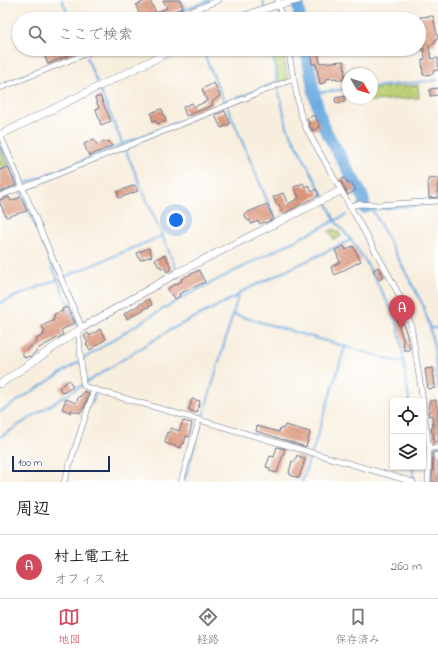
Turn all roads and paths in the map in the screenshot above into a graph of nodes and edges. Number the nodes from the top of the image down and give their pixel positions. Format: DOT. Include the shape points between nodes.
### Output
graph roads {
  1 [pos="219,0"];
  2 [pos="295,0"];
  3 [pos="278,2"];
  4 [pos="189,12"];
  5 [pos="254,12"];
  6 [pos="280,12"];
  7 [pos="80,56"];
  8 [pos="160,56"];
  9 [pos="289,56"];
  10 [pos="293,79"];
  11 [pos="0,88"];
  12 [pos="0,134"];
  13 [pos="22,187"];
  14 [pos="340,191"];
  15 [pos="0,196"];
  16 [pos="438,201"];
  17 [pos="349,206"];
  18 [pos="80,330"];
  19 [pos="0,384"];
  20 [pos="94,390"];
  21 [pos="422,398"];
  22 [pos="201,420"];
  23 [pos="426,425"];
  24 [pos="429,448"];
  25 [pos="438,448"];
  26 [pos="64,482"];
  27 [pos="181,482"];
  28 [pos="412,482"];
  29 [pos="428,482"];
  1 -- 4 [label="street"];
  2 -- 3 [label="street"];
  3 -- 5 [label="street"];
  3 -- 6 [label="street"];
  7 -- 11 [label="street"];
  8 -- 12 [label="street"];
  9 -- 10 [label="street"];
  10 -- 13 [label="street"];
  10 -- 14 [label="street" via="306,128"];
  12 -- 13 [label="street"];
  13 -- 15 [label="street"];
  13 -- 18 [label="street"];
  14 -- 17 [label="street"];
  14 -- 18 [label="street" via="177,273"];
  16 -- 17 [label="street"];
  17 -- 21 [label="street" via="387,272 409,318"];
  18 -- 19 [label="street"];
  18 -- 20 [label="street" via="80,358 84,384"];
  20 -- 22 [label="street"];
  20 -- 26 [label="street"];
  22 -- 27 [label="street"];
  22 -- 28 [label="street"];
  23 -- 24 [label="street"];
  24 -- 25 [label="street"];
  24 -- 29 [label="street"];
}
